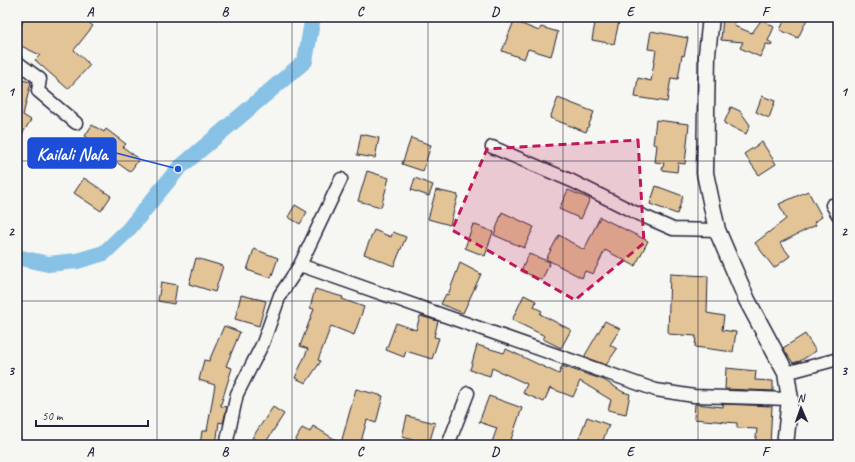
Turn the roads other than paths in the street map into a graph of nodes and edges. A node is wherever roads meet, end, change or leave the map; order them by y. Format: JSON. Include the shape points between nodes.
{"nodes":[{"id":1,"x":711,"y":17,"type":"edge"},
{"id":2,"x":17,"y":62,"type":"edge"},
{"id":3,"x":76,"y":123,"type":"dead end"},
{"id":4,"x":492,"y":147,"type":"dead end"},
{"id":5,"x":341,"y":179,"type":"dead end"},
{"id":6,"x":718,"y":230,"type":"junction"},
{"id":7,"x":300,"y":265,"type":"junction"},
{"id":8,"x":838,"y":360,"type":"edge"},
{"id":9,"x":786,"y":372,"type":"junction"},
{"id":10,"x":468,"y":393,"type":"dead end"},
{"id":11,"x":790,"y":399,"type":"junction"},
{"id":12,"x":226,"y":445,"type":"edge"},
{"id":13,"x":448,"y":445,"type":"edge"},
{"id":14,"x":786,"y":445,"type":"edge"}],
"edges":[{"from":1,"to":6,"type":"street","via":[[707,54],[704,173]]},
{"from":2,"to":3,"type":"street","via":[[40,79],[38,91]]},
{"from":4,"to":6,"type":"street","via":[[572,181],[673,229]]},
{"from":5,"to":7,"type":"street"},
{"from":6,"to":9,"type":"street","via":[[747,300]]},
{"from":7,"to":11,"type":"street","via":[[656,390],[694,396]]},
{"from":7,"to":12,"type":"street","via":[[280,295],[263,343],[237,394]]},
{"from":8,"to":9,"type":"street"},
{"from":9,"to":11,"type":"street"},
{"from":10,"to":13,"type":"street"},
{"from":11,"to":14,"type":"street"}]}
